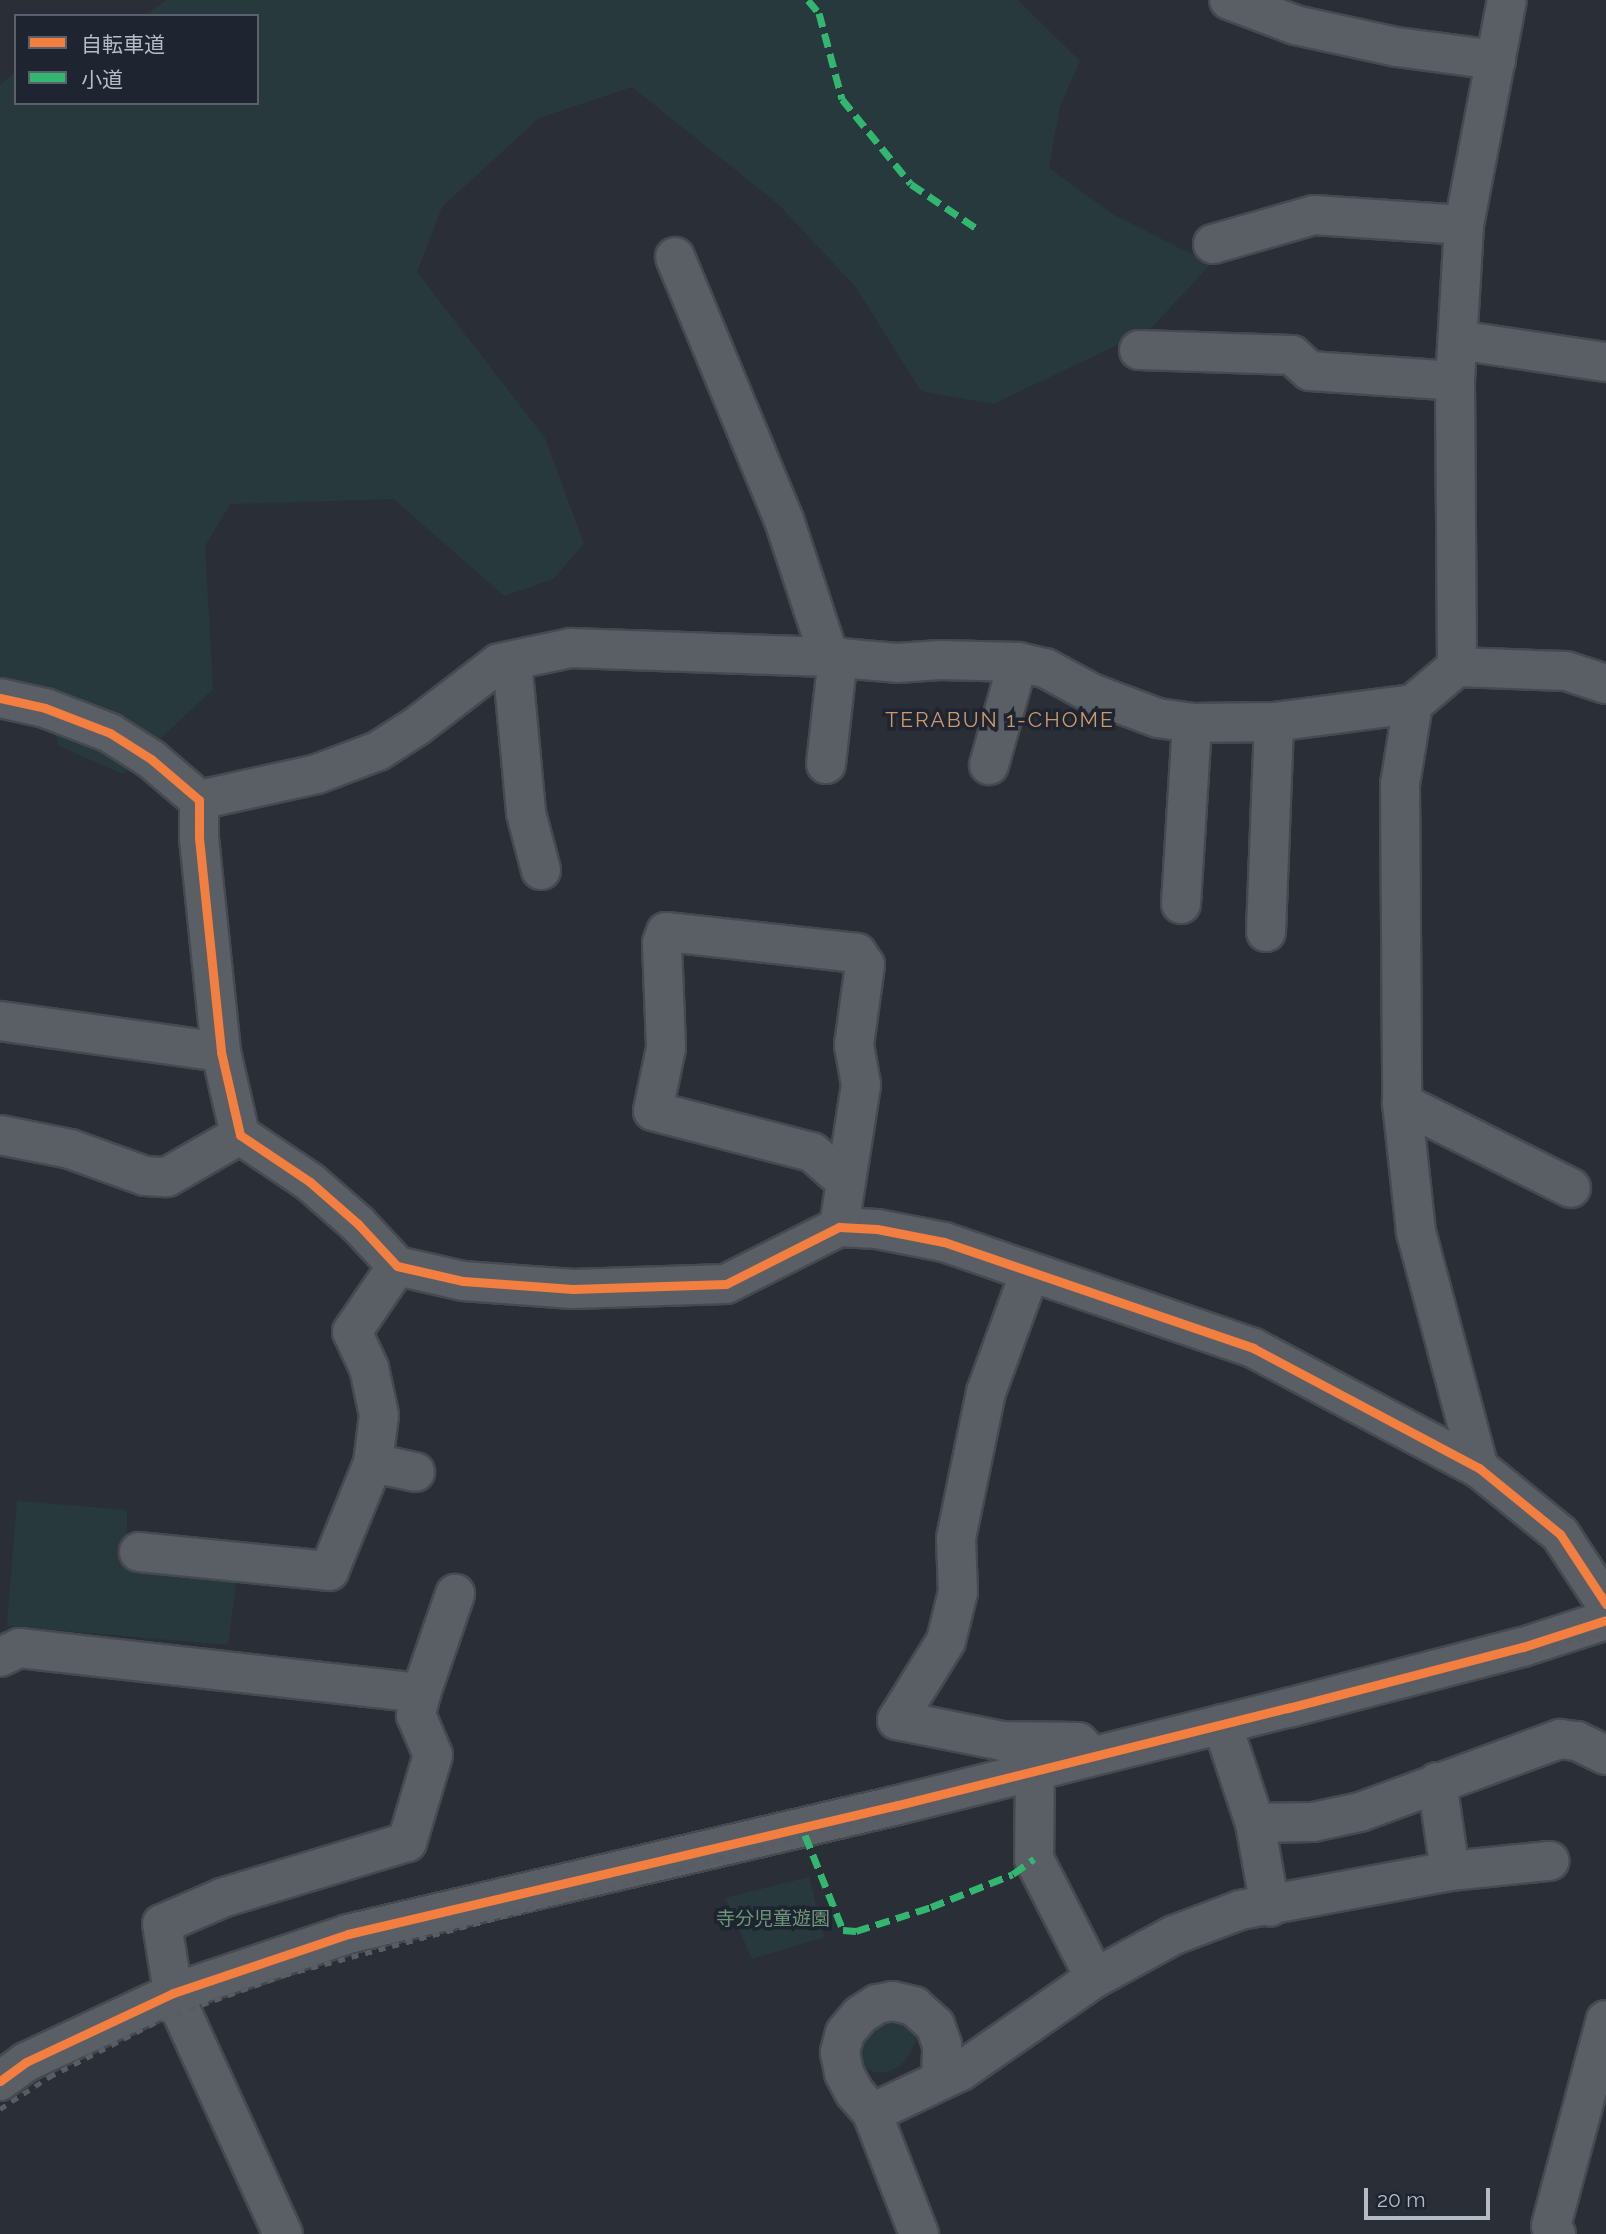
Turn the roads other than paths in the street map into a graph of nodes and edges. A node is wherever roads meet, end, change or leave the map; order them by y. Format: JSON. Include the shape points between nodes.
{"nodes":[{"id":1,"x":1229,"y":0,"type":"edge"},
{"id":2,"x":1507,"y":0,"type":"edge"},
{"id":3,"x":1299,"y":13,"type":"edge"},
{"id":4,"x":1496,"y":60,"type":"junction"},
{"id":5,"x":1464,"y":225,"type":"junction"},
{"id":6,"x":1213,"y":244,"type":"dead end"},
{"id":7,"x":675,"y":257,"type":"dead end"},
{"id":8,"x":1458,"y":341,"type":"junction"},
{"id":9,"x":1139,"y":350,"type":"dead end"},
{"id":10,"x":1606,"y":362,"type":"edge"},
{"id":11,"x":1455,"y":381,"type":"junction"},
{"id":12,"x":833,"y":657,"type":"junction"},
{"id":13,"x":512,"y":660,"type":"junction"},
{"id":14,"x":1017,"y":662,"type":"junction"},
{"id":15,"x":1457,"y":667,"type":"junction"},
{"id":16,"x":1606,"y":684,"type":"edge"},
{"id":17,"x":0,"y":698,"type":"edge"},
{"id":18,"x":1413,"y":704,"type":"junction"},
{"id":19,"x":1275,"y":722,"type":"junction"},
{"id":20,"x":1192,"y":723,"type":"junction"},
{"id":21,"x":826,"y":764,"type":"dead end"},
{"id":22,"x":989,"y":765,"type":"dead end"},
{"id":23,"x":199,"y":800,"type":"junction"},
{"id":24,"x":541,"y":870,"type":"dead end"},
{"id":25,"x":1181,"y":904,"type":"dead end"},
{"id":26,"x":1266,"y":932,"type":"dead end"},
{"id":27,"x":0,"y":1021,"type":"edge"},
{"id":28,"x":221,"y":1052,"type":"junction"},
{"id":29,"x":1402,"y":1103,"type":"junction"},
{"id":30,"x":0,"y":1135,"type":"edge"},
{"id":31,"x":240,"y":1135,"type":"junction"},
{"id":32,"x":846,"y":1182,"type":"junction"},
{"id":33,"x":1571,"y":1188,"type":"dead end"},
{"id":34,"x":839,"y":1227,"type":"junction"},
{"id":35,"x":397,"y":1266,"type":"junction"},
{"id":36,"x":1030,"y":1272,"type":"junction"},
{"id":37,"x":373,"y":1463,"type":"junction"},
{"id":38,"x":1479,"y":1468,"type":"junction"},
{"id":39,"x":415,"y":1472,"type":"dead end"},
{"id":40,"x":139,"y":1552,"type":"dead end"},
{"id":41,"x":455,"y":1594,"type":"dead end"},
{"id":42,"x":1606,"y":1604,"type":"edge"},
{"id":43,"x":1606,"y":1620,"type":"edge"},
{"id":44,"x":0,"y":1657,"type":"edge"},
{"id":45,"x":421,"y":1693,"type":"junction"},
{"id":46,"x":1222,"y":1724,"type":"junction"},
{"id":47,"x":1606,"y":1755,"type":"edge"},
{"id":48,"x":1092,"y":1756,"type":"junction"},
{"id":49,"x":1035,"y":1770,"type":"junction"},
{"id":50,"x":1437,"y":1782,"type":"junction"},
{"id":51,"x":1255,"y":1822,"type":"junction"},
{"id":52,"x":1549,"y":1861,"type":"dead end"},
{"id":53,"x":1450,"y":1871,"type":"junction"},
{"id":54,"x":1270,"y":1907,"type":"junction"},
{"id":55,"x":1096,"y":1978,"type":"junction"},
{"id":56,"x":173,"y":1993,"type":"junction"},
{"id":57,"x":1606,"y":2020,"type":"edge"},
{"id":58,"x":940,"y":2080,"type":"junction"},
{"id":59,"x":0,"y":2081,"type":"edge"},
{"id":60,"x":872,"y":2113,"type":"junction"},
{"id":61,"x":283,"y":2234,"type":"edge"},
{"id":62,"x":919,"y":2234,"type":"edge"},
{"id":63,"x":1556,"y":2234,"type":"edge"}],
"edges":[{"from":1,"to":3,"type":"street"},
{"from":2,"to":4,"type":"street"},
{"from":3,"to":4,"type":"street","via":[[1398,47]]},
{"from":4,"to":5,"type":"street"},
{"from":5,"to":6,"type":"street","via":[[1314,215]]},
{"from":5,"to":8,"type":"street"},
{"from":7,"to":12,"type":"street","via":[[784,520]]},
{"from":8,"to":10,"type":"street"},
{"from":8,"to":11,"type":"street"},
{"from":9,"to":11,"type":"street","via":[[1292,355],[1310,371]]},
{"from":11,"to":15,"type":"street"},
{"from":12,"to":13,"type":"street","via":[[571,648]]},
{"from":12,"to":14,"type":"street","via":[[897,663]]},
{"from":12,"to":21,"type":"street"},
{"from":13,"to":23,"type":"street","via":[[499,663],[378,751],[317,774]]},
{"from":13,"to":24,"type":"street","via":[[526,813]]},
{"from":14,"to":20,"type":"street","via":[[1045,668],[1090,693],[1158,718]]},
{"from":14,"to":22,"type":"street"},
{"from":15,"to":16,"type":"street","via":[[1566,671]]},
{"from":15,"to":18,"type":"street"},
{"from":17,"to":23,"type":"street","via":[[45,708],[110,733],[151,758]]},
{"from":18,"to":19,"type":"street"},
{"from":18,"to":29,"type":"street","via":[[1399,784]]},
{"from":19,"to":20,"type":"street"},
{"from":19,"to":26,"type":"street"},
{"from":20,"to":25,"type":"street"},
{"from":23,"to":28,"type":"street"},
{"from":27,"to":28,"type":"street"},
{"from":28,"to":31,"type":"street"},
{"from":29,"to":33,"type":"street"},
{"from":29,"to":38,"type":"street","via":[[1416,1232]]},
{"from":30,"to":31,"type":"street","via":[[70,1149],[145,1176],[167,1177]]},
{"from":31,"to":35,"type":"street","via":[[310,1182]]},
{"from":32,"to":32,"type":"street","via":[[861,1085],[854,1045],[865,965],[857,953],[666,932],[662,943],[666,1048],[653,1111],[812,1152]]},
{"from":32,"to":34,"type":"street"},
{"from":34,"to":35,"type":"street","via":[[726,1284],[573,1289],[463,1281]]},
{"from":34,"to":36,"type":"street","via":[[877,1228],[944,1242]]},
{"from":35,"to":37,"type":"street","via":[[352,1332],[369,1368],[379,1415]]},
{"from":36,"to":38,"type":"street","via":[[1253,1348]]},
{"from":36,"to":48,"type":"street","via":[[986,1392],[956,1538],[958,1592],[946,1641],[897,1720],[1002,1741],[1078,1742]]},
{"from":37,"to":39,"type":"street"},
{"from":37,"to":40,"type":"street","via":[[329,1571]]},
{"from":38,"to":42,"type":"street","via":[[1560,1534]]},
{"from":41,"to":45,"type":"street"},
{"from":43,"to":46,"type":"street","via":[[1510,1651]]},
{"from":44,"to":45,"type":"street","via":[[19,1648]]},
{"from":45,"to":56,"type":"street","via":[[416,1715],[433,1755],[407,1842],[222,1898],[162,1924]]},
{"from":46,"to":48,"type":"street"},
{"from":46,"to":51,"type":"street"},
{"from":47,"to":50,"type":"street","via":[[1577,1741],[1560,1739]]},
{"from":48,"to":49,"type":"street"},
{"from":49,"to":55,"type":"street","via":[[1034,1859]]},
{"from":49,"to":56,"type":"street","via":[[348,1934]]},
{"from":50,"to":51,"type":"street","via":[[1336,1817],[1313,1822]]},
{"from":50,"to":53,"type":"street"},
{"from":51,"to":54,"type":"street"},
{"from":52,"to":53,"type":"street"},
{"from":53,"to":54,"type":"street"},
{"from":54,"to":55,"type":"street","via":[[1240,1910],[1174,1935]]},
{"from":55,"to":58,"type":"street","via":[[961,2071]]},
{"from":56,"to":59,"type":"street","via":[[26,2062]]},
{"from":56,"to":61,"type":"street"},
{"from":57,"to":63,"type":"street","via":[[1552,2226]]},
{"from":58,"to":60,"type":"street"},
{"from":58,"to":60,"type":"street","via":[[942,2045],[935,2025],[914,2006],[893,2001],[877,2004],[845,2033],[840,2052],[844,2073]]},
{"from":60,"to":62,"type":"street"}]}
